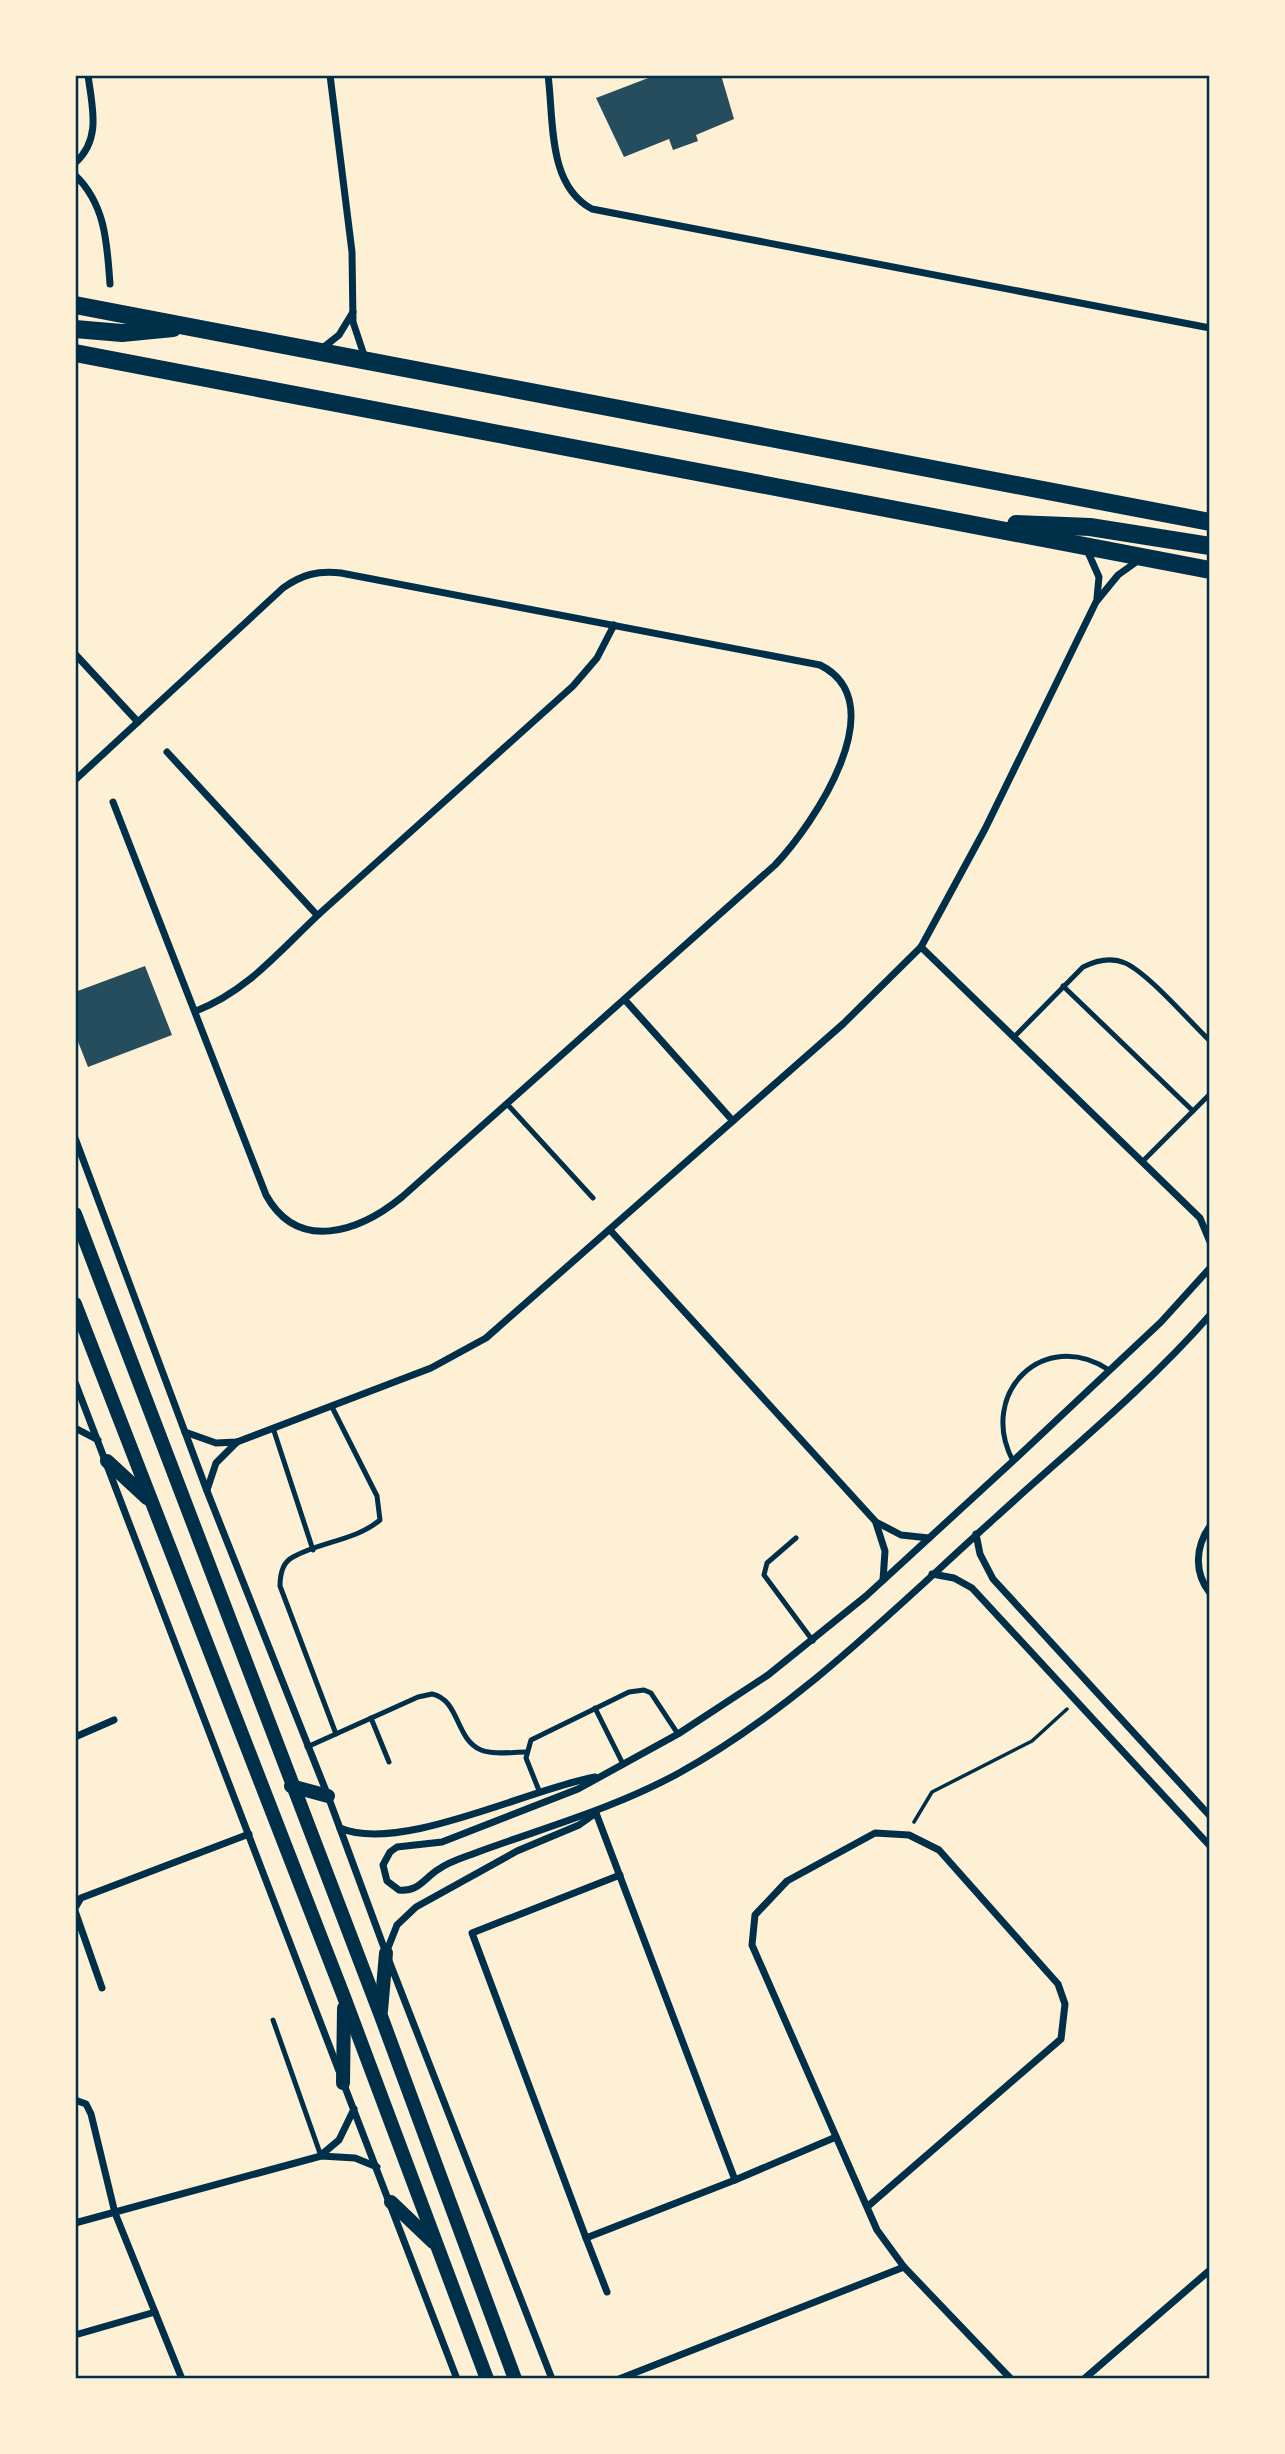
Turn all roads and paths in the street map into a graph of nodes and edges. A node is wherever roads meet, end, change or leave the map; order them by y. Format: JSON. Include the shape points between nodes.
{"nodes":[{"id":1,"x":88,"y":75,"type":"edge"},
{"id":2,"x":330,"y":75,"type":"edge"},
{"id":3,"x":548,"y":75,"type":"edge"},
{"id":4,"x":75,"y":163,"type":"edge"},
{"id":5,"x":75,"y":175,"type":"edge"},
{"id":6,"x":110,"y":284,"type":"dead end"},
{"id":7,"x":75,"y":305,"type":"edge"},
{"id":8,"x":353,"y":311,"type":"junction"},
{"id":9,"x":184,"y":326,"type":"junction"},
{"id":10,"x":1210,"y":328,"type":"edge"},
{"id":11,"x":75,"y":329,"type":"edge"},
{"id":12,"x":317,"y":352,"type":"junction"},
{"id":13,"x":75,"y":353,"type":"edge"},
{"id":14,"x":368,"y":362,"type":"junction"},
{"id":15,"x":1210,"y":522,"type":"edge"},
{"id":16,"x":981,"y":526,"type":"junction"},
{"id":17,"x":1085,"y":546,"type":"junction"},
{"id":18,"x":1210,"y":546,"type":"edge"},
{"id":19,"x":1143,"y":557,"type":"junction"},
{"id":20,"x":1210,"y":570,"type":"edge"},
{"id":21,"x":1096,"y":602,"type":"junction"},
{"id":22,"x":614,"y":625,"type":"junction"},
{"id":23,"x":75,"y":655,"type":"edge"},
{"id":24,"x":138,"y":722,"type":"junction"},
{"id":25,"x":167,"y":752,"type":"dead end"},
{"id":26,"x":75,"y":780,"type":"edge"},
{"id":27,"x":113,"y":802,"type":"dead end"},
{"id":28,"x":317,"y":915,"type":"junction"},
{"id":29,"x":921,"y":947,"type":"junction"},
{"id":30,"x":1063,"y":986,"type":"junction"},
{"id":31,"x":625,"y":1000,"type":"junction"},
{"id":32,"x":196,"y":1011,"type":"junction"},
{"id":33,"x":1014,"y":1037,"type":"junction"},
{"id":34,"x":1210,"y":1041,"type":"edge"},
{"id":35,"x":1210,"y":1094,"type":"edge"},
{"id":36,"x":508,"y":1104,"type":"junction"},
{"id":37,"x":1193,"y":1111,"type":"junction"},
{"id":38,"x":733,"y":1121,"type":"junction"},
{"id":39,"x":75,"y":1138,"type":"edge"},
{"id":40,"x":1142,"y":1161,"type":"junction"},
{"id":41,"x":593,"y":1198,"type":"dead end"},
{"id":42,"x":75,"y":1214,"type":"edge"},
{"id":43,"x":1200,"y":1218,"type":"junction"},
{"id":44,"x":1210,"y":1221,"type":"edge"},
{"id":45,"x":610,"y":1230,"type":"junction"},
{"id":46,"x":1210,"y":1242,"type":"edge"},
{"id":47,"x":1210,"y":1268,"type":"edge"},
{"id":48,"x":75,"y":1304,"type":"edge"},
{"id":49,"x":1210,"y":1315,"type":"edge"},
{"id":50,"x":1110,"y":1370,"type":"junction"},
{"id":51,"x":75,"y":1382,"type":"edge"},
{"id":52,"x":332,"y":1407,"type":"junction"},
{"id":53,"x":274,"y":1428,"type":"junction"},
{"id":54,"x":75,"y":1429,"type":"edge"},
{"id":55,"x":185,"y":1432,"type":"junction"},
{"id":56,"x":98,"y":1440,"type":"junction"},
{"id":57,"x":237,"y":1442,"type":"junction"},
{"id":58,"x":107,"y":1461,"type":"junction"},
{"id":59,"x":1013,"y":1461,"type":"junction"},
{"id":60,"x":207,"y":1491,"type":"junction"},
{"id":61,"x":151,"y":1502,"type":"junction"},
{"id":62,"x":876,"y":1522,"type":"junction"},
{"id":63,"x":1210,"y":1526,"type":"edge"},
{"id":64,"x":976,"y":1534,"type":"junction"},
{"id":65,"x":796,"y":1538,"type":"dead end"},
{"id":66,"x":929,"y":1538,"type":"junction"},
{"id":67,"x":313,"y":1550,"type":"junction"},
{"id":68,"x":932,"y":1574,"type":"junction"},
{"id":69,"x":883,"y":1580,"type":"junction"},
{"id":70,"x":1210,"y":1593,"type":"edge"},
{"id":71,"x":813,"y":1642,"type":"junction"},
{"id":72,"x":1077,"y":1700,"type":"junction"},
{"id":73,"x":595,"y":1708,"type":"junction"},
{"id":74,"x":371,"y":1718,"type":"junction"},
{"id":75,"x":114,"y":1720,"type":"dead end"},
{"id":76,"x":336,"y":1734,"type":"junction"},
{"id":77,"x":678,"y":1734,"type":"junction"},
{"id":78,"x":75,"y":1737,"type":"edge"},
{"id":79,"x":307,"y":1747,"type":"junction"},
{"id":80,"x":526,"y":1752,"type":"junction"},
{"id":81,"x":389,"y":1762,"type":"dead end"},
{"id":82,"x":623,"y":1764,"type":"junction"},
{"id":83,"x":603,"y":1775,"type":"junction"},
{"id":84,"x":291,"y":1786,"type":"junction"},
{"id":85,"x":540,"y":1793,"type":"junction"},
{"id":86,"x":328,"y":1796,"type":"junction"},
{"id":87,"x":596,"y":1813,"type":"junction"},
{"id":88,"x":1210,"y":1816,"type":"edge"},
{"id":89,"x":340,"y":1828,"type":"junction"},
{"id":90,"x":248,"y":1834,"type":"junction"},
{"id":91,"x":909,"y":1835,"type":"junction"},
{"id":92,"x":1210,"y":1846,"type":"edge"},
{"id":93,"x":620,"y":1875,"type":"junction"},
{"id":94,"x":75,"y":1909,"type":"edge"},
{"id":95,"x":386,"y":1953,"type":"junction"},
{"id":96,"x":102,"y":1988,"type":"dead end"},
{"id":97,"x":344,"y":1997,"type":"junction"},
{"id":98,"x":381,"y":2016,"type":"junction"},
{"id":99,"x":273,"y":2020,"type":"dead end"},
{"id":100,"x":343,"y":2082,"type":"junction"},
{"id":101,"x":75,"y":2100,"type":"edge"},
{"id":102,"x":354,"y":2108,"type":"junction"},
{"id":103,"x":836,"y":2137,"type":"junction"},
{"id":104,"x":321,"y":2155,"type":"junction"},
{"id":105,"x":377,"y":2167,"type":"junction"},
{"id":106,"x":734,"y":2179,"type":"junction"},
{"id":107,"x":391,"y":2202,"type":"junction"},
{"id":108,"x":867,"y":2207,"type":"junction"},
{"id":109,"x":115,"y":2213,"type":"junction"},
{"id":110,"x":75,"y":2223,"type":"edge"},
{"id":111,"x":586,"y":2238,"type":"junction"},
{"id":112,"x":436,"y":2245,"type":"junction"},
{"id":113,"x":904,"y":2267,"type":"junction"},
{"id":114,"x":1210,"y":2270,"type":"edge"},
{"id":115,"x":607,"y":2292,"type":"dead end"},
{"id":116,"x":155,"y":2312,"type":"junction"},
{"id":117,"x":75,"y":2335,"type":"edge"},
{"id":118,"x":181,"y":2379,"type":"edge"},
{"id":119,"x":457,"y":2379,"type":"edge"},
{"id":120,"x":487,"y":2379,"type":"edge"},
{"id":121,"x":515,"y":2379,"type":"edge"},
{"id":122,"x":552,"y":2379,"type":"edge"},
{"id":123,"x":619,"y":2379,"type":"edge"},
{"id":124,"x":1012,"y":2379,"type":"edge"},
{"id":125,"x":1084,"y":2379,"type":"edge"}],
"edges":[{"from":1,"to":4,"type":"street","via":[[93,133],[85,154]]},
{"from":2,"to":8,"type":"street","via":[[352,252]]},
{"from":3,"to":10,"type":"street","via":[[562,180],[574,197],[592,209]]},
{"from":5,"to":6,"type":"street","via":[[91,194],[104,225]]},
{"from":7,"to":9,"type":"main road"},
{"from":8,"to":12,"type":"street","via":[[339,335]]},
{"from":8,"to":14,"type":"street","via":[[355,332]]},
{"from":9,"to":11,"type":"main road","via":[[122,333]]},
{"from":9,"to":12,"type":"main road"},
{"from":12,"to":14,"type":"main road"},
{"from":13,"to":16,"type":"main road"},
{"from":14,"to":15,"type":"main road"},
{"from":16,"to":17,"type":"main road"},
{"from":16,"to":18,"type":"main road","via":[[1090,527]]},
{"from":17,"to":19,"type":"main road"},
{"from":17,"to":21,"type":"street","via":[[1099,577]]},
{"from":19,"to":20,"type":"main road"},
{"from":19,"to":21,"type":"street","via":[[1118,575]]},
{"from":21,"to":29,"type":"street","via":[[985,829]]},
{"from":22,"to":24,"type":"street","via":[[316,572],[283,588]]},
{"from":22,"to":28,"type":"street","via":[[597,658],[573,686]]},
{"from":22,"to":31,"type":"street","via":[[820,665],[842,680],[852,708],[841,763],[790,849]]},
{"from":23,"to":24,"type":"street"},
{"from":24,"to":26,"type":"street"},
{"from":25,"to":28,"type":"street"},
{"from":27,"to":32,"type":"street"},
{"from":28,"to":32,"type":"street","via":[[238,990]]},
{"from":29,"to":33,"type":"street"},
{"from":29,"to":38,"type":"street","via":[[843,1024]]},
{"from":30,"to":33,"type":"lane"},
{"from":30,"to":34,"type":"lane","via":[[1093,962],[1124,962]]},
{"from":30,"to":37,"type":"lane"},
{"from":31,"to":36,"type":"street"},
{"from":31,"to":38,"type":"street"},
{"from":32,"to":36,"type":"street","via":[[266,1195],[288,1224],[305,1230],[344,1228],[386,1210]]},
{"from":33,"to":40,"type":"street"},
{"from":35,"to":37,"type":"lane"},
{"from":36,"to":41,"type":"lane"},
{"from":37,"to":40,"type":"lane"},
{"from":38,"to":45,"type":"street"},
{"from":39,"to":55,"type":"street"},
{"from":40,"to":43,"type":"street"},
{"from":42,"to":84,"type":"main road"},
{"from":43,"to":44,"type":"street"},
{"from":43,"to":46,"type":"street"},
{"from":45,"to":52,"type":"street","via":[[486,1339],[431,1368]]},
{"from":45,"to":62,"type":"street"},
{"from":47,"to":50,"type":"street"},
{"from":48,"to":61,"type":"main road"},
{"from":49,"to":64,"type":"street","via":[[1165,1363]]},
{"from":50,"to":59,"type":"street"},
{"from":50,"to":59,"type":"lane","via":[[1085,1358],[1060,1356],[1037,1364],[1017,1379],[1005,1400],[1001,1424]]},
{"from":51,"to":56,"type":"street"},
{"from":52,"to":53,"type":"street"},
{"from":52,"to":67,"type":"lane","via":[[377,1496],[380,1520],[367,1531]]},
{"from":53,"to":57,"type":"street"},
{"from":53,"to":67,"type":"lane"},
{"from":54,"to":56,"type":"street"},
{"from":55,"to":57,"type":"street","via":[[216,1443]]},
{"from":55,"to":60,"type":"street"},
{"from":56,"to":58,"type":"street"},
{"from":57,"to":60,"type":"street","via":[[216,1463]]},
{"from":58,"to":61,"type":"main road"},
{"from":58,"to":90,"type":"street"},
{"from":59,"to":66,"type":"street"},
{"from":60,"to":79,"type":"street"},
{"from":61,"to":97,"type":"main road"},
{"from":62,"to":66,"type":"street","via":[[901,1535]]},
{"from":62,"to":69,"type":"street","via":[[884,1551]]},
{"from":63,"to":70,"type":"street","via":[[1200,1543],[1198,1559]]},
{"from":64,"to":68,"type":"street"},
{"from":64,"to":88,"type":"street","via":[[993,1579]]},
{"from":65,"to":71,"type":"lane","via":[[766,1563],[764,1575]]},
{"from":66,"to":69,"type":"street"},
{"from":67,"to":76,"type":"lane","via":[[286,1563],[280,1586]]},
{"from":68,"to":72,"type":"street","via":[[972,1587]]},
{"from":68,"to":87,"type":"street","via":[[761,1720],[679,1773]]},
{"from":69,"to":71,"type":"street"},
{"from":71,"to":77,"type":"street"},
{"from":72,"to":91,"type":"path","via":[[1031,1741],[932,1792]]},
{"from":72,"to":92,"type":"street"},
{"from":73,"to":77,"type":"lane","via":[[644,1690],[656,1699]]},
{"from":73,"to":80,"type":"lane","via":[[536,1736]]},
{"from":73,"to":82,"type":"lane"},
{"from":74,"to":76,"type":"lane"},
{"from":74,"to":80,"type":"lane","via":[[425,1695],[438,1696],[449,1704],[463,1733],[478,1749]]},
{"from":74,"to":81,"type":"lane"},
{"from":75,"to":78,"type":"street"},
{"from":76,"to":79,"type":"lane"},
{"from":77,"to":82,"type":"street"},
{"from":79,"to":86,"type":"street"},
{"from":80,"to":85,"type":"lane"},
{"from":82,"to":83,"type":"street"},
{"from":83,"to":85,"type":"street"},
{"from":83,"to":87,"type":"street","via":[[560,1797],[451,1839],[397,1847],[386,1858],[384,1873],[399,1890],[415,1889],[450,1863]]},
{"from":84,"to":86,"type":"main road"},
{"from":84,"to":98,"type":"main road"},
{"from":85,"to":89,"type":"street","via":[[487,1811],[380,1835]]},
{"from":86,"to":89,"type":"street"},
{"from":87,"to":93,"type":"street"},
{"from":87,"to":95,"type":"street","via":[[416,1907],[397,1926]]},
{"from":89,"to":95,"type":"street"},
{"from":90,"to":94,"type":"street","via":[[80,1898]]},
{"from":90,"to":100,"type":"street"},
{"from":91,"to":103,"type":"street","via":[[875,1833],[787,1881],[755,1915],[752,1945]]},
{"from":91,"to":108,"type":"street","via":[[939,1850],[1058,1984],[1065,2004],[1060,2039]]},
{"from":93,"to":106,"type":"street"},
{"from":93,"to":111,"type":"street","via":[[472,1933]]},
{"from":94,"to":96,"type":"street"},
{"from":95,"to":98,"type":"main road"},
{"from":95,"to":122,"type":"street"},
{"from":97,"to":100,"type":"main road"},
{"from":97,"to":112,"type":"main road"},
{"from":98,"to":121,"type":"main road"},
{"from":99,"to":104,"type":"lane"},
{"from":100,"to":102,"type":"street"},
{"from":101,"to":109,"type":"street","via":[[86,2104],[91,2114]]},
{"from":102,"to":104,"type":"street","via":[[339,2140]]},
{"from":102,"to":105,"type":"street"},
{"from":103,"to":106,"type":"street"},
{"from":103,"to":108,"type":"street"},
{"from":104,"to":105,"type":"street","via":[[355,2158]]},
{"from":104,"to":109,"type":"street"},
{"from":105,"to":107,"type":"street"},
{"from":106,"to":111,"type":"street"},
{"from":107,"to":112,"type":"main road"},
{"from":107,"to":119,"type":"street"},
{"from":108,"to":113,"type":"street","via":[[877,2230]]},
{"from":109,"to":110,"type":"street"},
{"from":109,"to":116,"type":"street"},
{"from":111,"to":115,"type":"street"},
{"from":112,"to":120,"type":"main road"},
{"from":113,"to":123,"type":"street"},
{"from":113,"to":124,"type":"street"},
{"from":114,"to":125,"type":"street"},
{"from":116,"to":117,"type":"street"},
{"from":116,"to":118,"type":"street"}]}
